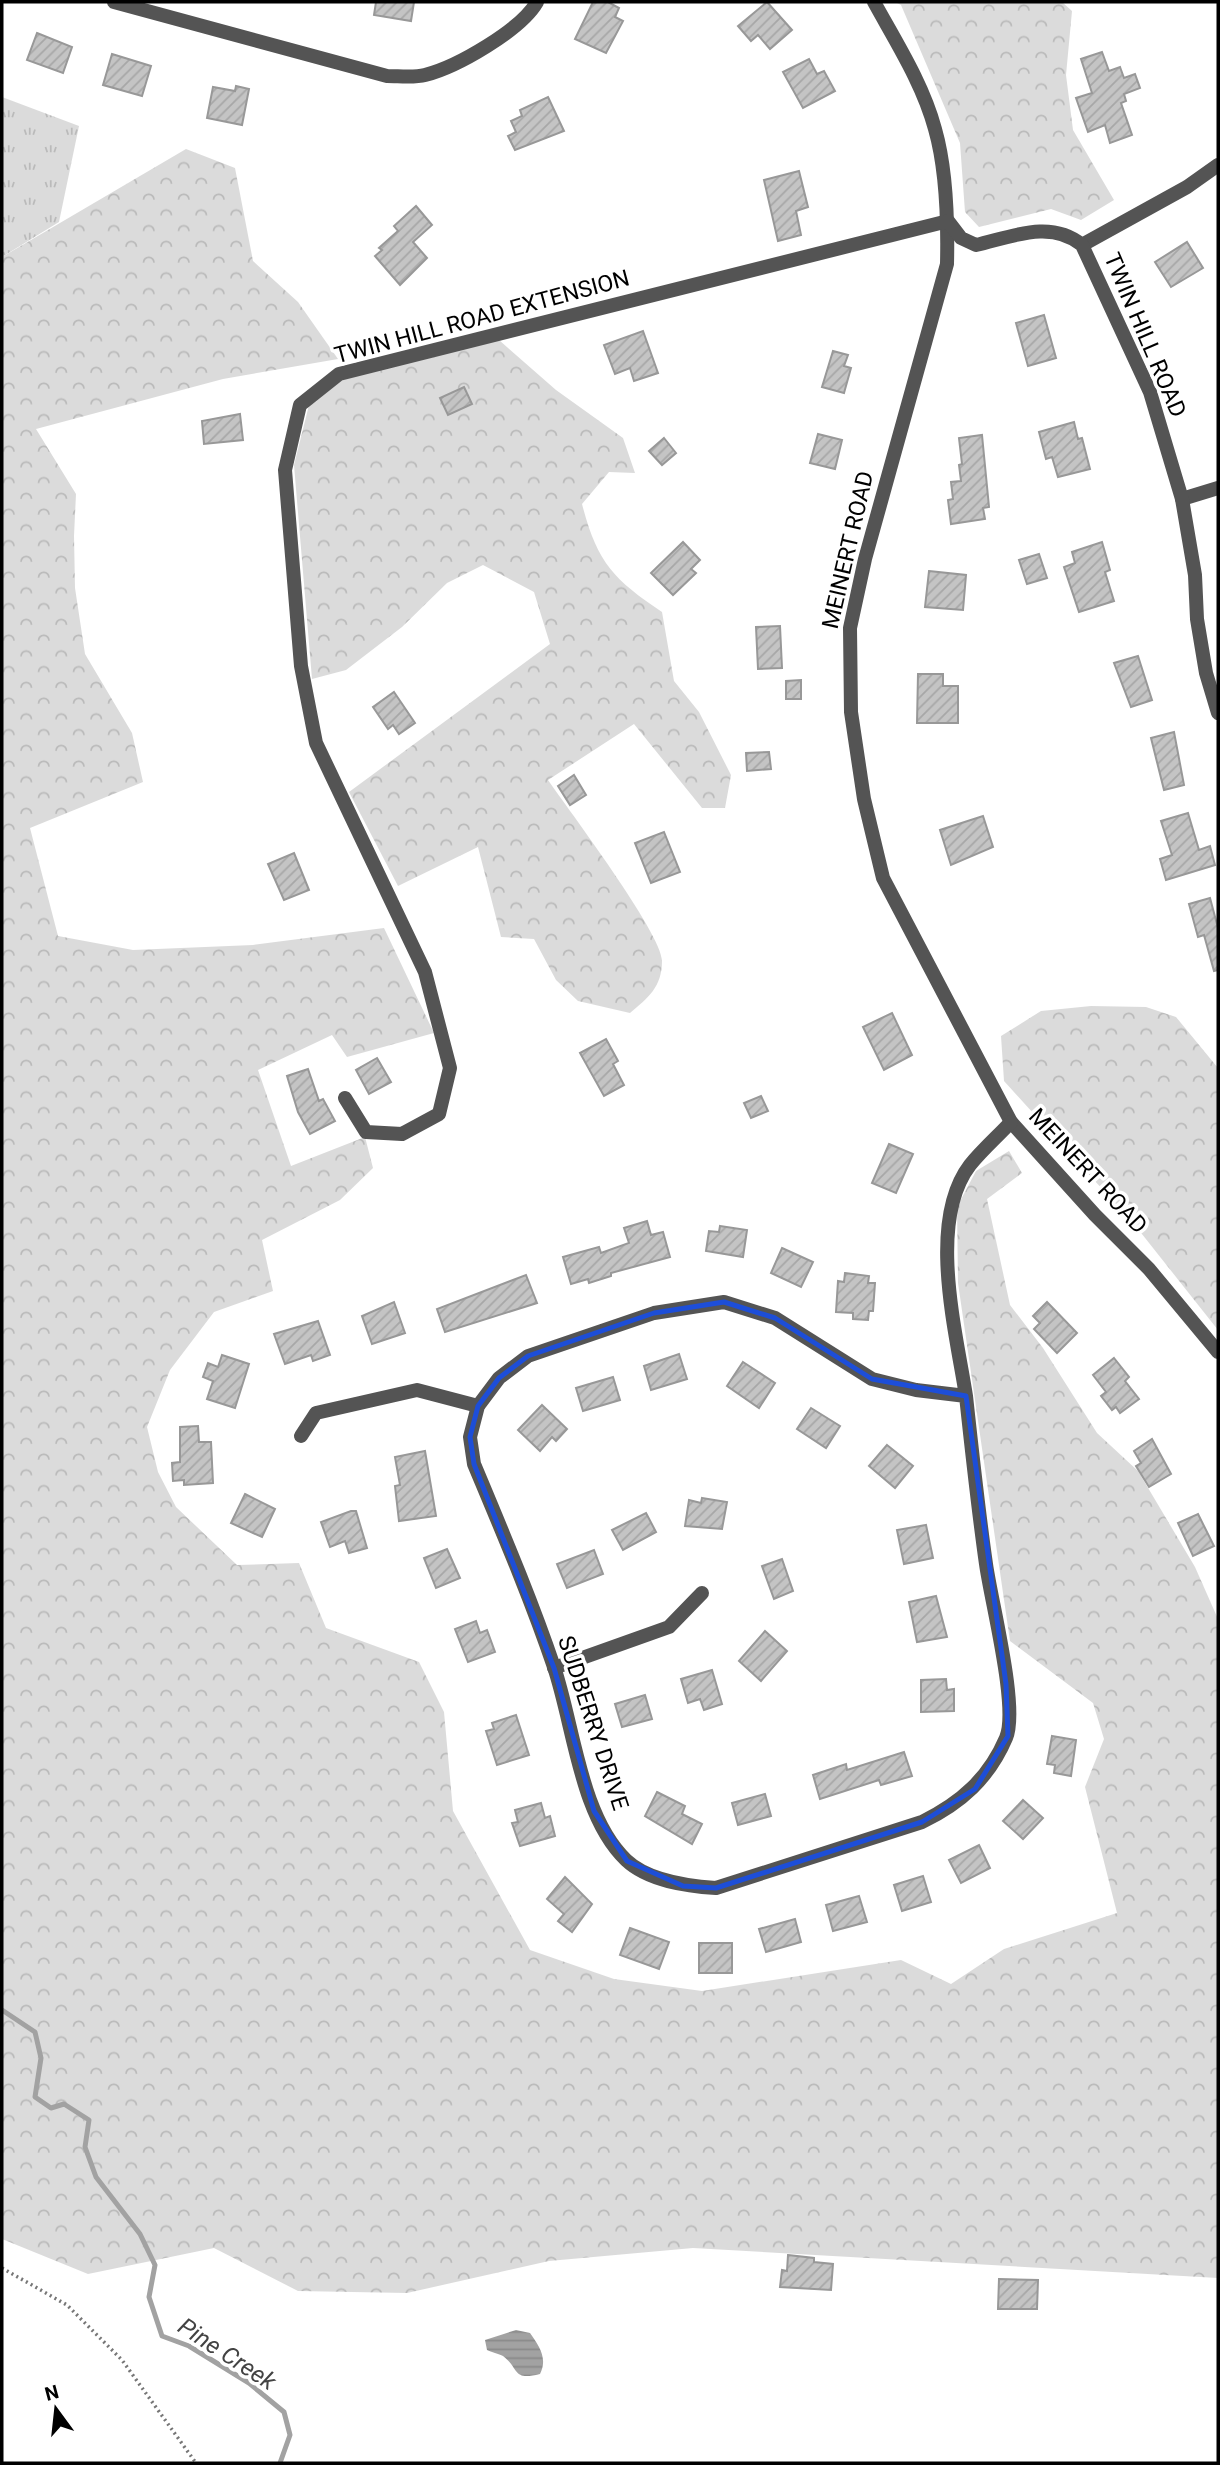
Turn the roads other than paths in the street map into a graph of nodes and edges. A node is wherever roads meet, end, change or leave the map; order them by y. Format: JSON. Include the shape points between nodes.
{"nodes":[{"id":1,"x":114,"y":2,"type":"edge"},
{"id":2,"x":537,"y":2,"type":"edge"},
{"id":3,"x":874,"y":2,"type":"edge"},
{"id":4,"x":1218,"y":164,"type":"edge"},
{"id":5,"x":948,"y":221,"type":"junction"},
{"id":6,"x":1083,"y":245,"type":"junction"},
{"id":7,"x":1218,"y":488,"type":"edge"},
{"id":8,"x":1182,"y":499,"type":"junction"},
{"id":9,"x":1218,"y":713,"type":"edge"},
{"id":10,"x":345,"y":1098,"type":"dead end"},
{"id":11,"x":1011,"y":1122,"type":"junction"},
{"id":12,"x":1218,"y":1352,"type":"edge"},
{"id":13,"x":965,"y":1395,"type":"junction"},
{"id":14,"x":478,"y":1406,"type":"junction"},
{"id":15,"x":301,"y":1436,"type":"dead end"},
{"id":16,"x":702,"y":1593,"type":"dead end"},
{"id":17,"x":554,"y":1668,"type":"junction"}],
"edges":[{"from":1,"to":2,"type":"street","via":[[399,76],[423,75],[458,63],[530,15]]},
{"from":3,"to":5,"type":"street","name":"MEINERT ROAD","via":[[907,62],[935,129]]},
{"from":4,"to":6,"type":"street","via":[[1187,187]]},
{"from":5,"to":6,"type":"street","name":"TWIN HILL ROAD","via":[[961,238],[976,246],[1045,230],[1071,236]]},
{"from":5,"to":10,"type":"street","name":"TWIN HILL ROAD EXTENSION","via":[[339,374],[300,405],[285,470],[301,666],[316,743],[425,972],[450,1068],[439,1114],[402,1134],[366,1132]]},
{"from":5,"to":11,"type":"street","name":"MEINERT ROAD","via":[[947,264],[864,559],[850,628],[851,712],[864,799],[883,878]]},
{"from":6,"to":8,"type":"street","name":"TWIN HILL ROAD","via":[[1150,392]]},
{"from":7,"to":8,"type":"street"},
{"from":8,"to":9,"type":"street","name":"TWIN HILL ROAD","via":[[1197,619]]},
{"from":11,"to":12,"type":"street","name":"MEINERT ROAD","via":[[1149,1269]]},
{"from":11,"to":13,"type":"street","name":"SUDBERRY DRIVE","via":[[969,1167],[949,1211],[950,1289]]},
{"from":13,"to":14,"type":"street","name":"SUDBERRY DRIVE","via":[[872,1379],[775,1318],[724,1301],[654,1313],[528,1356],[499,1378]]},
{"from":13,"to":17,"type":"street","name":"SUDBERRY DRIVE","via":[[1009,1710],[1008,1736],[975,1788],[950,1808],[922,1822],[716,1888],[683,1886],[627,1861],[608,1837],[594,1811]]},
{"from":14,"to":15,"type":"street","via":[[417,1390],[316,1413]]},
{"from":14,"to":17,"type":"street","name":"SUDBERRY DRIVE","via":[[470,1437],[474,1464]]},
{"from":16,"to":17,"type":"street","via":[[669,1627]]}]}
